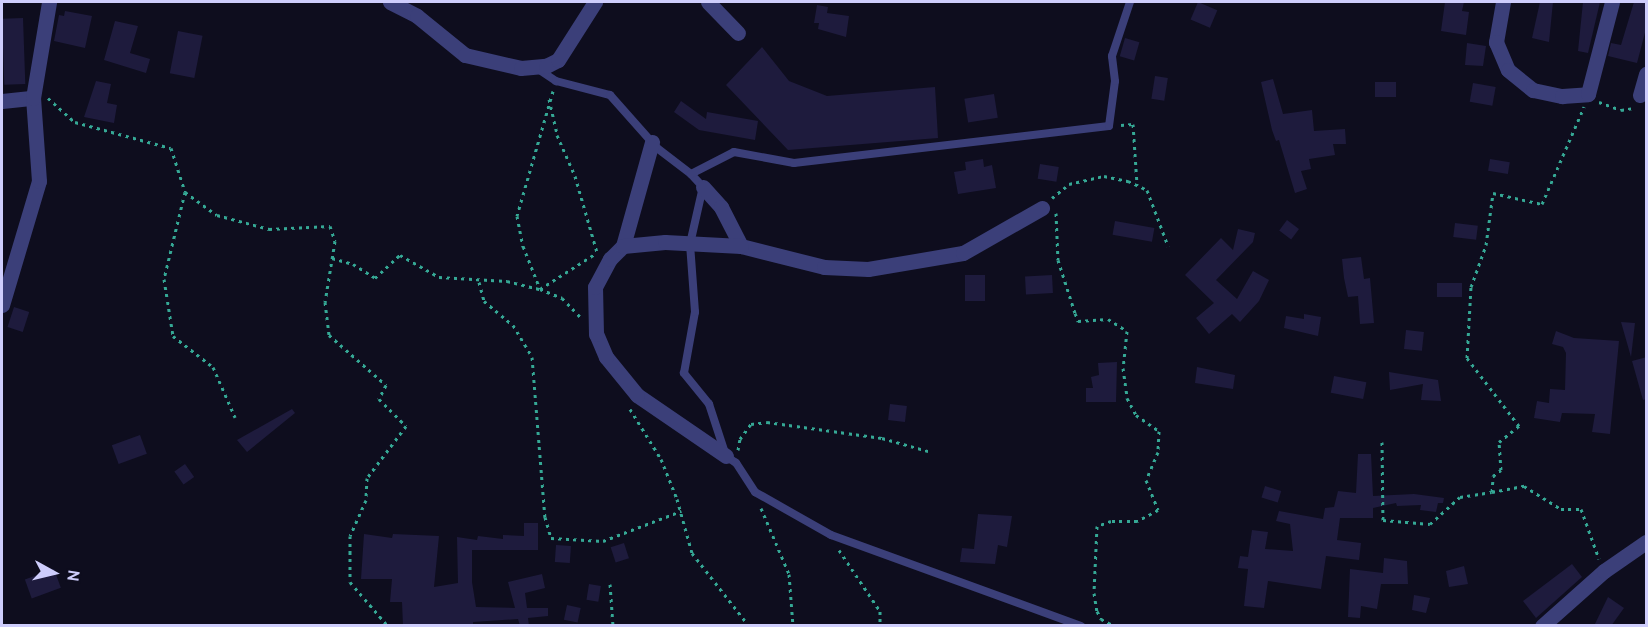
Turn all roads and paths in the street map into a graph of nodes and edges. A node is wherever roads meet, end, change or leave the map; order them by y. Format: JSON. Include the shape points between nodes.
{"nodes":[{"id":1,"x":49,"y":2,"type":"edge"},
{"id":2,"x":390,"y":2,"type":"edge"},
{"id":3,"x":595,"y":2,"type":"edge"},
{"id":4,"x":708,"y":2,"type":"edge"},
{"id":5,"x":1130,"y":2,"type":"edge"},
{"id":6,"x":1503,"y":2,"type":"edge"},
{"id":7,"x":1612,"y":2,"type":"edge"},
{"id":8,"x":738,"y":33,"type":"dead end"},
{"id":9,"x":535,"y":67,"type":"junction"},
{"id":10,"x":1647,"y":74,"type":"edge"},
{"id":11,"x":556,"y":81,"type":"junction"},
{"id":12,"x":34,"y":92,"type":"junction"},
{"id":13,"x":1583,"y":95,"type":"junction"},
{"id":14,"x":1640,"y":95,"type":"joint"},
{"id":15,"x":549,"y":99,"type":"junction"},
{"id":16,"x":2,"y":101,"type":"edge"},
{"id":17,"x":1109,"y":126,"type":"junction"},
{"id":18,"x":652,"y":142,"type":"junction"},
{"id":19,"x":691,"y":174,"type":"junction"},
{"id":20,"x":1137,"y":185,"type":"junction"},
{"id":21,"x":703,"y":187,"type":"junction"},
{"id":22,"x":185,"y":192,"type":"junction"},
{"id":23,"x":1054,"y":196,"type":"junction"},
{"id":24,"x":1042,"y":208,"type":"joint"},
{"id":25,"x":690,"y":244,"type":"junction"},
{"id":26,"x":623,"y":246,"type":"junction"},
{"id":27,"x":741,"y":246,"type":"junction"},
{"id":28,"x":1168,"y":246,"type":"dead end"},
{"id":29,"x":597,"y":253,"type":"junction"},
{"id":30,"x":332,"y":258,"type":"junction"},
{"id":31,"x":603,"y":271,"type":"junction"},
{"id":32,"x":479,"y":282,"type":"junction"},
{"id":33,"x":540,"y":289,"type":"junction"},
{"id":34,"x":2,"y":305,"type":"edge"},
{"id":35,"x":596,"y":334,"type":"junction"},
{"id":36,"x":628,"y":402,"type":"dead end"},
{"id":37,"x":235,"y":417,"type":"dead end"},
{"id":38,"x":1382,"y":442,"type":"dead end"},
{"id":39,"x":928,"y":450,"type":"dead end"},
{"id":40,"x":731,"y":460,"type":"junction"},
{"id":41,"x":755,"y":492,"type":"junction"},
{"id":42,"x":1492,"y":492,"type":"junction"},
{"id":43,"x":681,"y":511,"type":"junction"},
{"id":44,"x":831,"y":535,"type":"junction"},
{"id":45,"x":1647,"y":542,"type":"edge"},
{"id":46,"x":1604,"y":571,"type":"junction"},
{"id":47,"x":610,"y":584,"type":"dead end"},
{"id":48,"x":388,"y":626,"type":"edge"},
{"id":49,"x":613,"y":626,"type":"edge"},
{"id":50,"x":749,"y":626,"type":"edge"},
{"id":51,"x":793,"y":626,"type":"edge"},
{"id":52,"x":880,"y":626,"type":"edge"},
{"id":53,"x":1081,"y":626,"type":"edge"},
{"id":54,"x":1115,"y":626,"type":"edge"},
{"id":55,"x":1542,"y":626,"type":"edge"}],
"edges":[{"from":1,"to":12,"type":"street"},
{"from":2,"to":9,"type":"street","via":[[417,16],[465,55]]},
{"from":3,"to":9,"type":"street","via":[[558,60]]},
{"from":4,"to":8,"type":"street"},
{"from":5,"to":17,"type":"lane","via":[[1112,56],[1115,81]]},
{"from":6,"to":13,"type":"street","via":[[1496,42],[1508,70],[1533,90],[1562,96]]},
{"from":7,"to":13,"type":"street"},
{"from":9,"to":11,"type":"lane"},
{"from":10,"to":14,"type":"street"},
{"from":11,"to":15,"type":"path"},
{"from":11,"to":18,"type":"lane","via":[[610,95]]},
{"from":12,"to":16,"type":"street"},
{"from":12,"to":22,"type":"path","via":[[75,122],[171,148]]},
{"from":12,"to":34,"type":"street","via":[[39,181]]},
{"from":13,"to":14,"type":"path","via":[[1621,110],[1633,108]]},
{"from":13,"to":42,"type":"path","via":[[1585,109],[1542,204],[1493,193],[1486,245],[1471,287],[1467,358],[1519,426],[1499,441],[1501,470],[1493,476]]},
{"from":15,"to":29,"type":"path"},
{"from":15,"to":33,"type":"path","via":[[517,216],[523,246]]},
{"from":17,"to":19,"type":"lane","via":[[921,145],[794,163],[734,152]]},
{"from":17,"to":20,"type":"path","via":[[1133,124]]},
{"from":18,"to":19,"type":"lane"},
{"from":18,"to":26,"type":"street"},
{"from":19,"to":21,"type":"lane"},
{"from":20,"to":23,"type":"path","via":[[1104,176],[1069,184]]},
{"from":20,"to":28,"type":"path","via":[[1147,190]]},
{"from":21,"to":25,"type":"lane"},
{"from":21,"to":27,"type":"street","via":[[721,207]]},
{"from":22,"to":30,"type":"path","via":[[217,215],[269,229],[330,226],[335,241]]},
{"from":22,"to":37,"type":"path","via":[[164,279],[173,336],[213,367]]},
{"from":23,"to":24,"type":"path"},
{"from":23,"to":54,"type":"path","via":[[1058,260],[1074,313],[1078,321],[1108,319],[1127,331],[1123,368],[1127,398],[1136,414],[1159,430],[1158,452],[1146,480],[1158,510],[1137,521],[1111,521],[1097,526],[1095,602],[1101,619]]},
{"from":24,"to":27,"type":"street","via":[[963,253],[868,270],[824,267]]},
{"from":25,"to":26,"type":"street","via":[[643,242]]},
{"from":25,"to":27,"type":"street"},
{"from":25,"to":40,"type":"lane","via":[[695,312],[684,373],[710,404]]},
{"from":26,"to":29,"type":"path"},
{"from":26,"to":31,"type":"street"},
{"from":29,"to":31,"type":"path"},
{"from":29,"to":33,"type":"path"},
{"from":30,"to":32,"type":"path","via":[[353,264],[375,278],[400,255],[439,277]]},
{"from":30,"to":48,"type":"path","via":[[325,302],[329,335],[386,385],[379,399],[406,426],[368,478],[366,500],[350,536],[350,582]]},
{"from":31,"to":35,"type":"street","via":[[595,287]]},
{"from":32,"to":33,"type":"path","via":[[507,280]]},
{"from":32,"to":43,"type":"path","via":[[484,301],[513,325],[532,357],[545,517],[551,538],[603,542]]},
{"from":33,"to":35,"type":"path","via":[[562,298]]},
{"from":35,"to":40,"type":"street","via":[[606,357],[637,395]]},
{"from":36,"to":43,"type":"path","via":[[661,459]]},
{"from":38,"to":42,"type":"path","via":[[1383,520],[1430,524],[1460,497]]},
{"from":39,"to":40,"type":"path","via":[[882,438],[767,422],[751,424]]},
{"from":40,"to":41,"type":"lane"},
{"from":41,"to":44,"type":"lane"},
{"from":41,"to":51,"type":"path","via":[[789,574]]},
{"from":42,"to":46,"type":"path","via":[[1524,486],[1561,509],[1581,509]]},
{"from":43,"to":50,"type":"path","via":[[692,552]]},
{"from":44,"to":52,"type":"path","via":[[880,611]]},
{"from":44,"to":53,"type":"lane"},
{"from":45,"to":46,"type":"street"},
{"from":46,"to":55,"type":"street"},
{"from":47,"to":49,"type":"path"}]}
